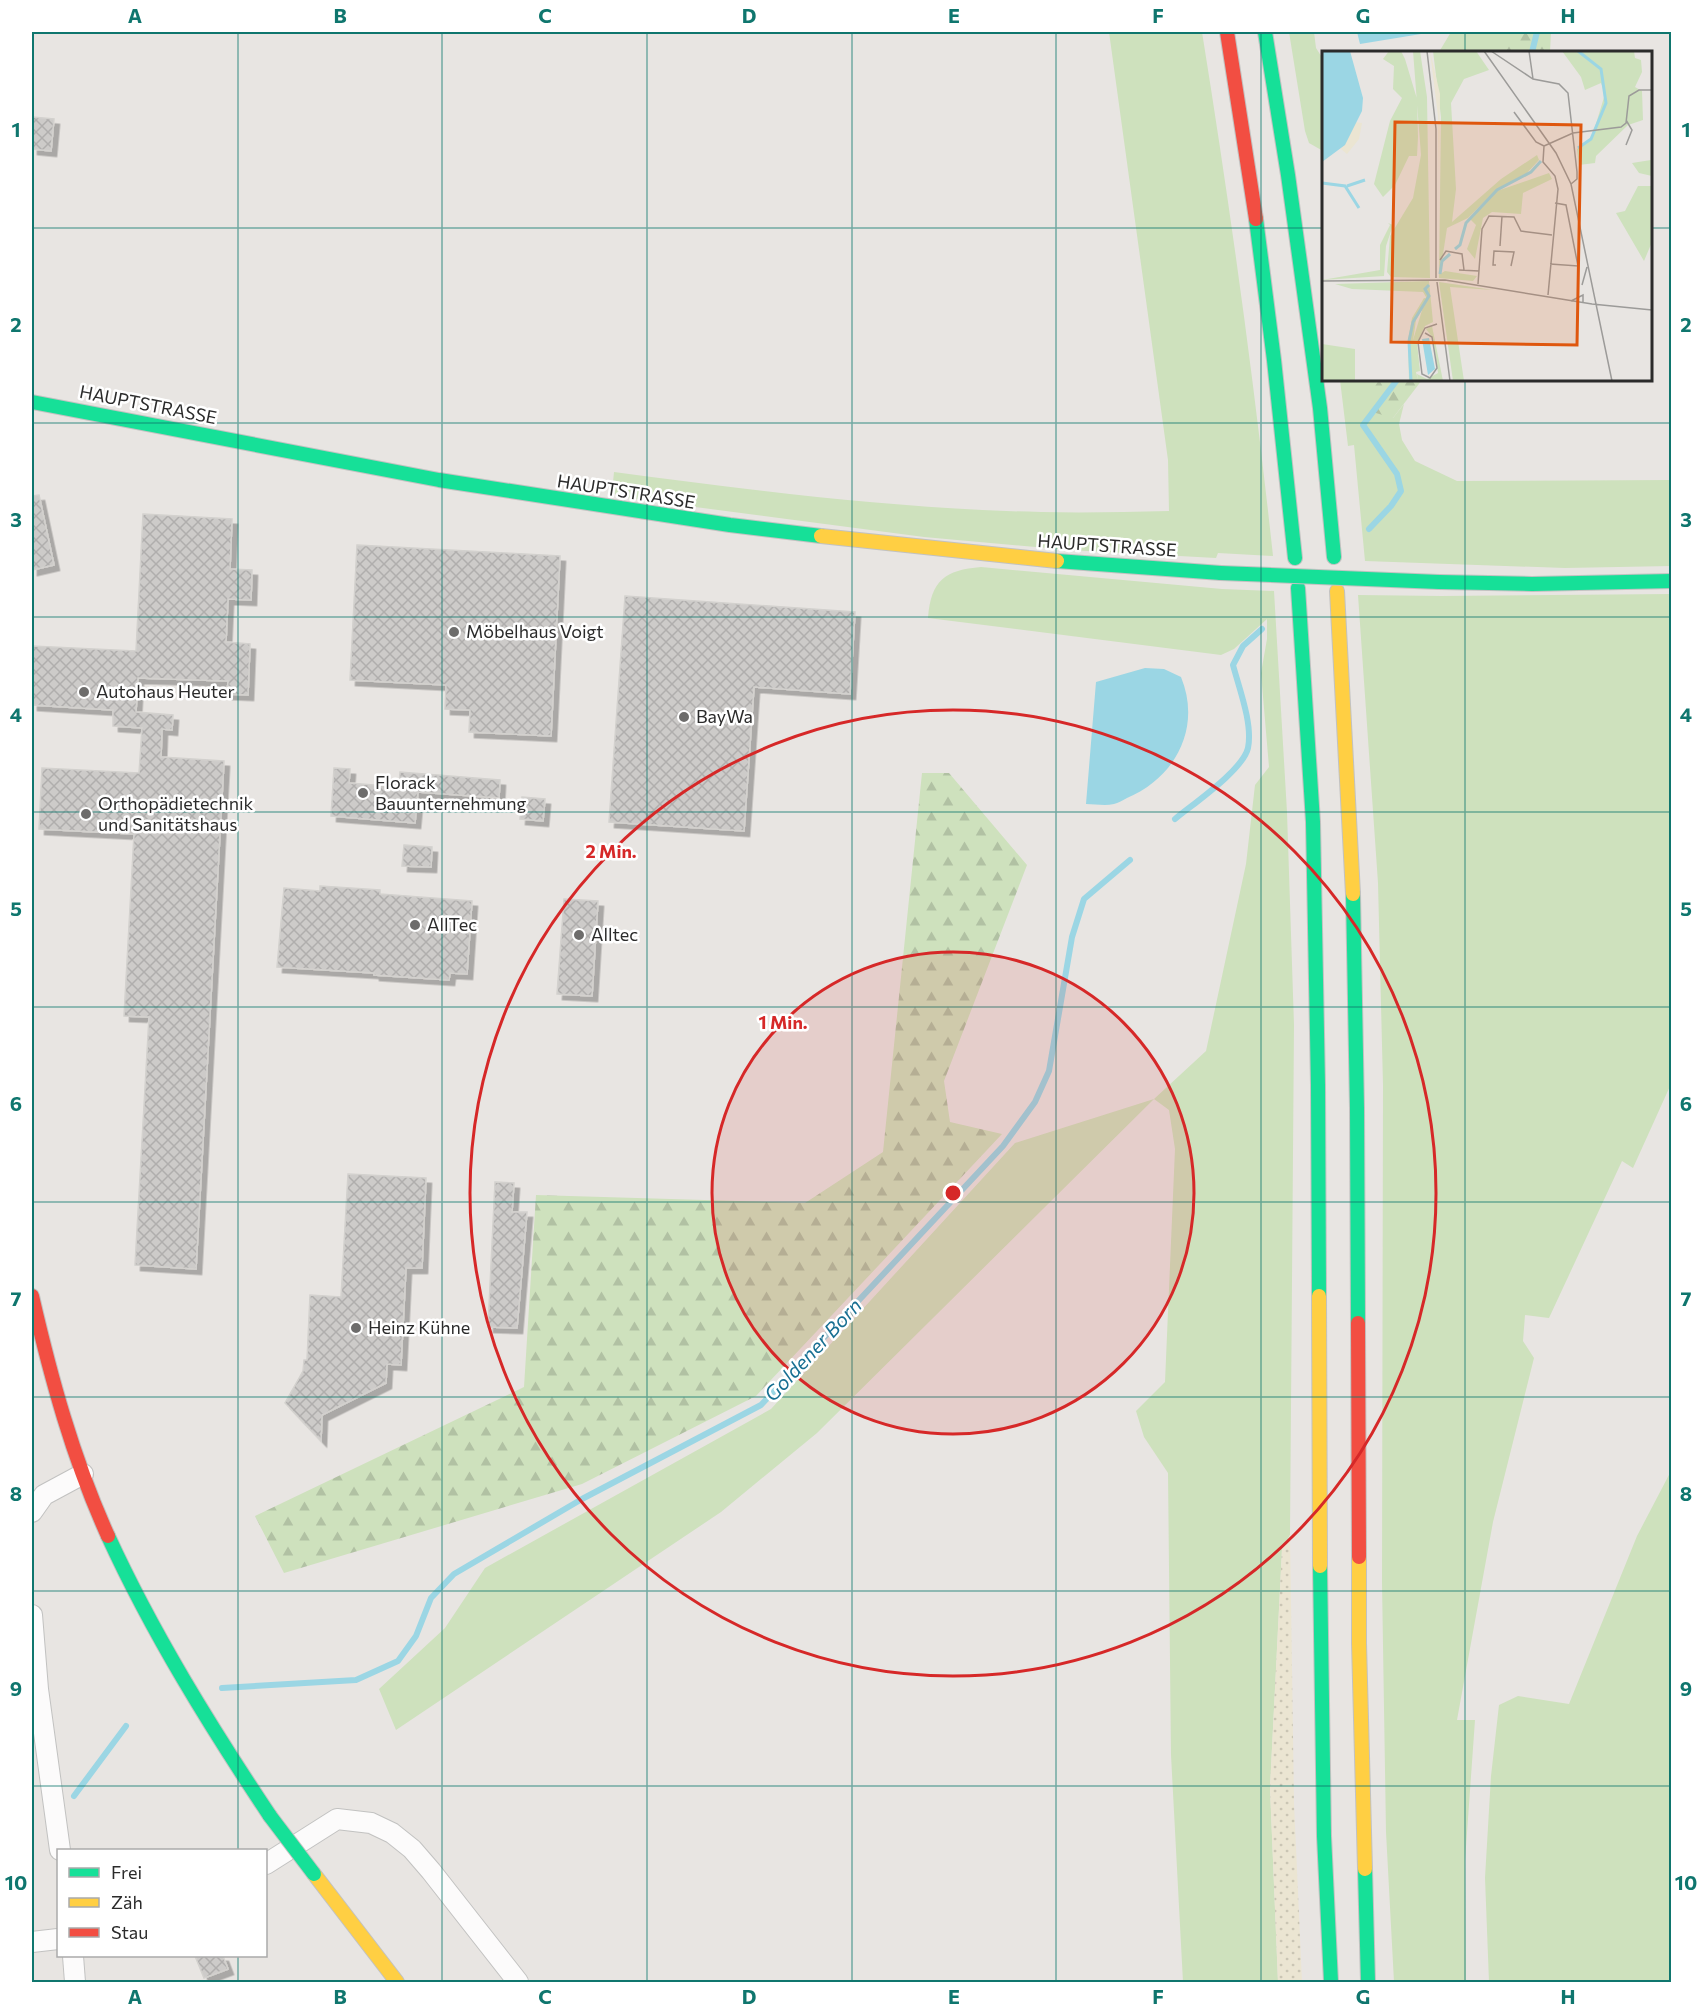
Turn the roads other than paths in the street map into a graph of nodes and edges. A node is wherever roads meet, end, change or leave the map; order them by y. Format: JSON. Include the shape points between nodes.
{"nodes":[{"id":1,"x":1227,"y":32,"type":"edge"},
{"id":2,"x":1265,"y":32,"type":"edge"},
{"id":3,"x":32,"y":402,"type":"edge"},
{"id":4,"x":1334,"y":557,"type":"dead end"},
{"id":5,"x":1295,"y":558,"type":"dead end"},
{"id":6,"x":1671,"y":581,"type":"edge"},
{"id":7,"x":1298,"y":588,"type":"dead end"},
{"id":8,"x":1336,"y":591,"type":"dead end"},
{"id":9,"x":32,"y":1296,"type":"edge"},
{"id":10,"x":83,"y":1474,"type":"junction"},
{"id":11,"x":32,"y":1512,"type":"edge"},
{"id":12,"x":32,"y":1615,"type":"edge"},
{"id":13,"x":60,"y":1849,"type":"edge"},
{"id":14,"x":267,"y":1863,"type":"edge"},
{"id":15,"x":57,"y":1939,"type":"edge"},
{"id":16,"x":32,"y":1942,"type":"edge"},
{"id":17,"x":73,"y":1957,"type":"edge"},
{"id":18,"x":75,"y":1983,"type":"edge"},
{"id":19,"x":397,"y":1983,"type":"edge"},
{"id":20,"x":518,"y":1983,"type":"edge"},
{"id":21,"x":1330,"y":1983,"type":"edge"},
{"id":22,"x":1368,"y":1983,"type":"edge"}],
"edges":[{"from":1,"to":5,"type":"main road","via":[[1262,259]]},
{"from":2,"to":4,"type":"main road","via":[[1320,408]]},
{"from":3,"to":6,"type":"main road","name":"HAUPTSTRASSE","bridge":true,"via":[[439,480],[719,524],[921,548],[1221,573],[1532,584]]},
{"from":7,"to":21,"type":"main road","via":[[1313,822],[1320,1630]]},
{"from":8,"to":22,"type":"main road","via":[[1352,859],[1359,1643]]},
{"from":9,"to":10,"type":"main road","via":[[49,1367]]},
{"from":10,"to":11,"type":"street","via":[[44,1495]]},
{"from":10,"to":19,"type":"main road","bridge":true,"via":[[118,1557],[186,1688],[270,1816]]},
{"from":12,"to":13,"type":"street"},
{"from":14,"to":20,"type":"street","via":[[337,1819],[371,1823],[393,1833],[412,1849]]},
{"from":15,"to":16,"type":"street"},
{"from":17,"to":18,"type":"street"}]}
